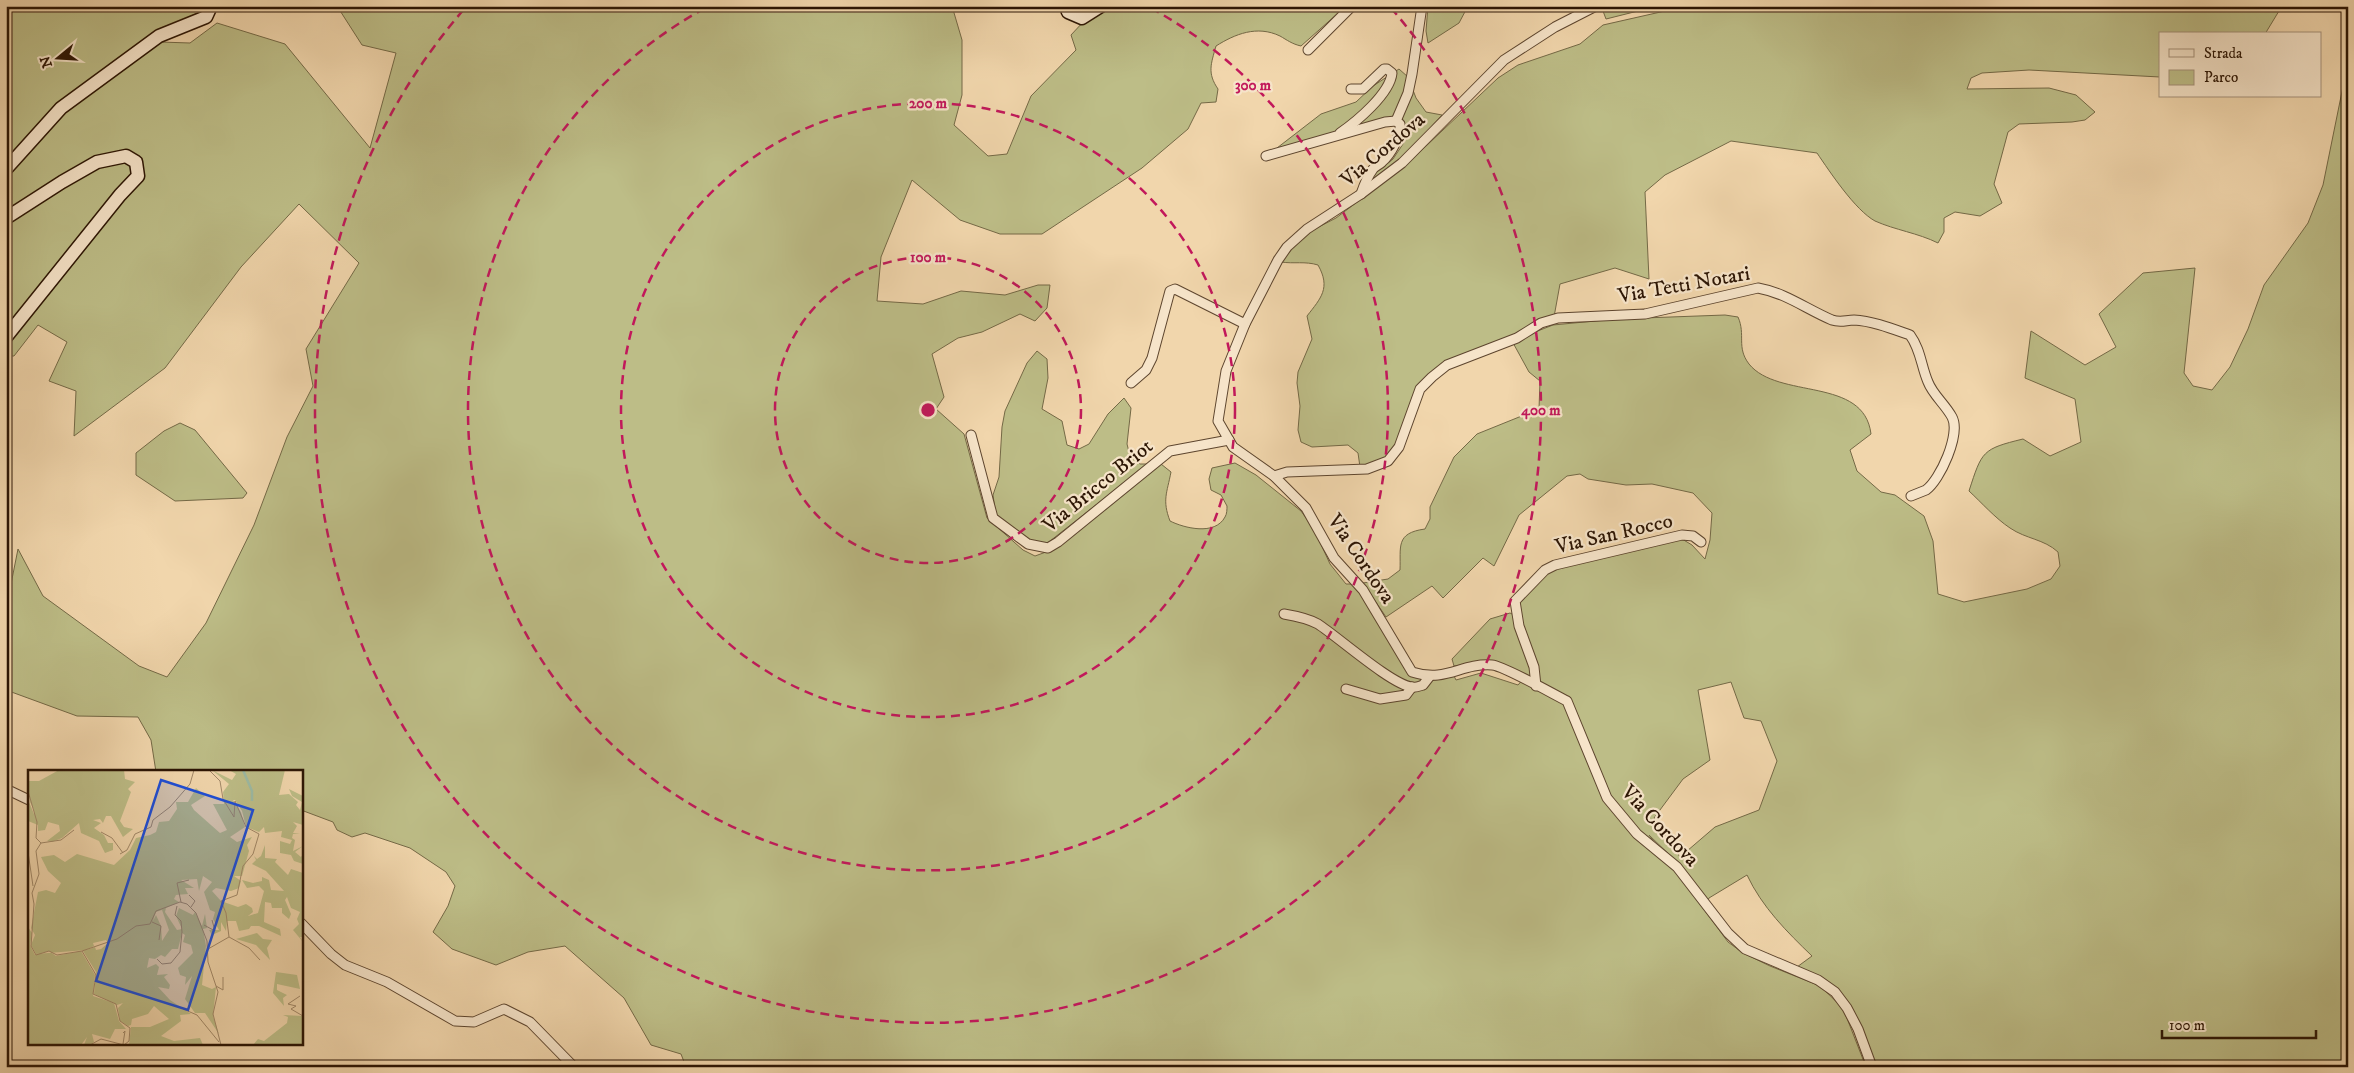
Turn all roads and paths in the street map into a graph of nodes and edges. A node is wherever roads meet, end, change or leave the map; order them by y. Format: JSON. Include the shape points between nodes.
{"nodes":[{"id":1,"x":211,"y":6,"type":"edge"},
{"id":2,"x":1066,"y":6,"type":"edge"},
{"id":3,"x":1101,"y":6,"type":"edge"},
{"id":4,"x":1352,"y":6,"type":"edge"},
{"id":5,"x":1422,"y":6,"type":"edge"},
{"id":6,"x":1596,"y":6,"type":"edge"},
{"id":7,"x":2347,"y":6,"type":"edge"},
{"id":8,"x":2348,"y":17,"type":"edge"},
{"id":9,"x":1308,"y":50,"type":"dead end"},
{"id":10,"x":1351,"y":89,"type":"dead end"},
{"id":11,"x":1396,"y":121,"type":"junction"},
{"id":12,"x":1335,"y":136,"type":"junction"},
{"id":13,"x":1266,"y":156,"type":"dead end"},
{"id":14,"x":6,"y":169,"type":"edge"},
{"id":15,"x":1361,"y":194,"type":"junction"},
{"id":16,"x":6,"y":218,"type":"edge"},
{"id":17,"x":1245,"y":324,"type":"junction"},
{"id":18,"x":6,"y":337,"type":"edge"},
{"id":19,"x":1131,"y":383,"type":"dead end"},
{"id":20,"x":971,"y":435,"type":"dead end"},
{"id":21,"x":1229,"y":440,"type":"junction"},
{"id":22,"x":1274,"y":476,"type":"junction"},
{"id":23,"x":1911,"y":496,"type":"dead end"},
{"id":24,"x":1701,"y":542,"type":"dead end"},
{"id":25,"x":1284,"y":614,"type":"dead end"},
{"id":26,"x":1430,"y":676,"type":"junction"},
{"id":27,"x":1536,"y":686,"type":"junction"},
{"id":28,"x":1412,"y":687,"type":"junction"},
{"id":29,"x":1346,"y":689,"type":"dead end"},
{"id":30,"x":6,"y":789,"type":"edge"},
{"id":31,"x":28,"y":800,"type":"edge"},
{"id":32,"x":302,"y":924,"type":"edge"},
{"id":33,"x":574,"y":1067,"type":"edge"},
{"id":34,"x":1872,"y":1067,"type":"edge"}],
"edges":[{"from":1,"to":14,"type":"street","via":[[206,17],[159,36],[60,108]]},
{"from":2,"to":3,"type":"street","via":[[1068,12],[1082,18]]},
{"from":4,"to":9,"type":"street"},
{"from":5,"to":11,"type":"street","via":[[1408,93]]},
{"from":6,"to":15,"type":"street","name":"Via Cordova","via":[[1555,27],[1504,60],[1402,163]]},
{"from":7,"to":8,"type":"street"},
{"from":10,"to":12,"type":"street","via":[[1363,89],[1384,69],[1392,73],[1389,84],[1373,104]]},
{"from":11,"to":12,"type":"street"},
{"from":11,"to":15,"type":"street","via":[[1400,124],[1398,136],[1383,161],[1373,168]]},
{"from":12,"to":13,"type":"street"},
{"from":15,"to":17,"type":"street","name":"Via Cordova","via":[[1307,229],[1287,247]]},
{"from":16,"to":18,"type":"street","via":[[97,162],[126,156],[136,162],[138,176]]},
{"from":17,"to":19,"type":"street","via":[[1175,290],[1170,292],[1152,358],[1146,370]]},
{"from":17,"to":21,"type":"street","name":"Via Cordova","via":[[1226,371],[1219,412],[1218,421]]},
{"from":20,"to":21,"type":"street","name":"Via Bricco Briot","via":[[993,518],[1028,544],[1039,548],[1048,548],[1058,542],[1170,451]]},
{"from":21,"to":22,"type":"street","name":"Via Cordova","via":[[1233,447]]},
{"from":22,"to":23,"type":"street","name":"Via Tetti Notari","via":[[1287,472],[1367,469],[1388,461],[1399,447],[1420,389],[1432,376],[1448,365],[1516,338],[1541,323],[1558,318],[1645,314],[1758,288],[1793,298],[1832,320],[1866,322],[1910,335],[1914,340],[1928,382],[1953,418],[1954,428],[1939,475],[1927,489]]},
{"from":22,"to":26,"type":"street","name":"Via Cordova","via":[[1306,508],[1334,558],[1364,590],[1412,672]]},
{"from":24,"to":27,"type":"street","name":"Via San Rocco","via":[[1693,536],[1682,535],[1567,561],[1546,570],[1515,601],[1519,626],[1534,667]]},
{"from":25,"to":28,"type":"street","via":[[1316,623],[1371,664]]},
{"from":26,"to":27,"type":"street","name":"Via Cordova","via":[[1438,677],[1467,667],[1494,665]]},
{"from":26,"to":28,"type":"street","via":[[1423,686]]},
{"from":27,"to":34,"type":"street","name":"Via Cordova","via":[[1567,700],[1607,798],[1637,834],[1677,867],[1728,933],[1745,949],[1818,980],[1835,992],[1858,1030]]},
{"from":28,"to":29,"type":"street","via":[[1406,696],[1380,699]]},
{"from":30,"to":31,"type":"street"},
{"from":32,"to":33,"type":"street","via":[[345,965],[387,982],[456,1021],[474,1022],[504,1009],[530,1022]]}]}
